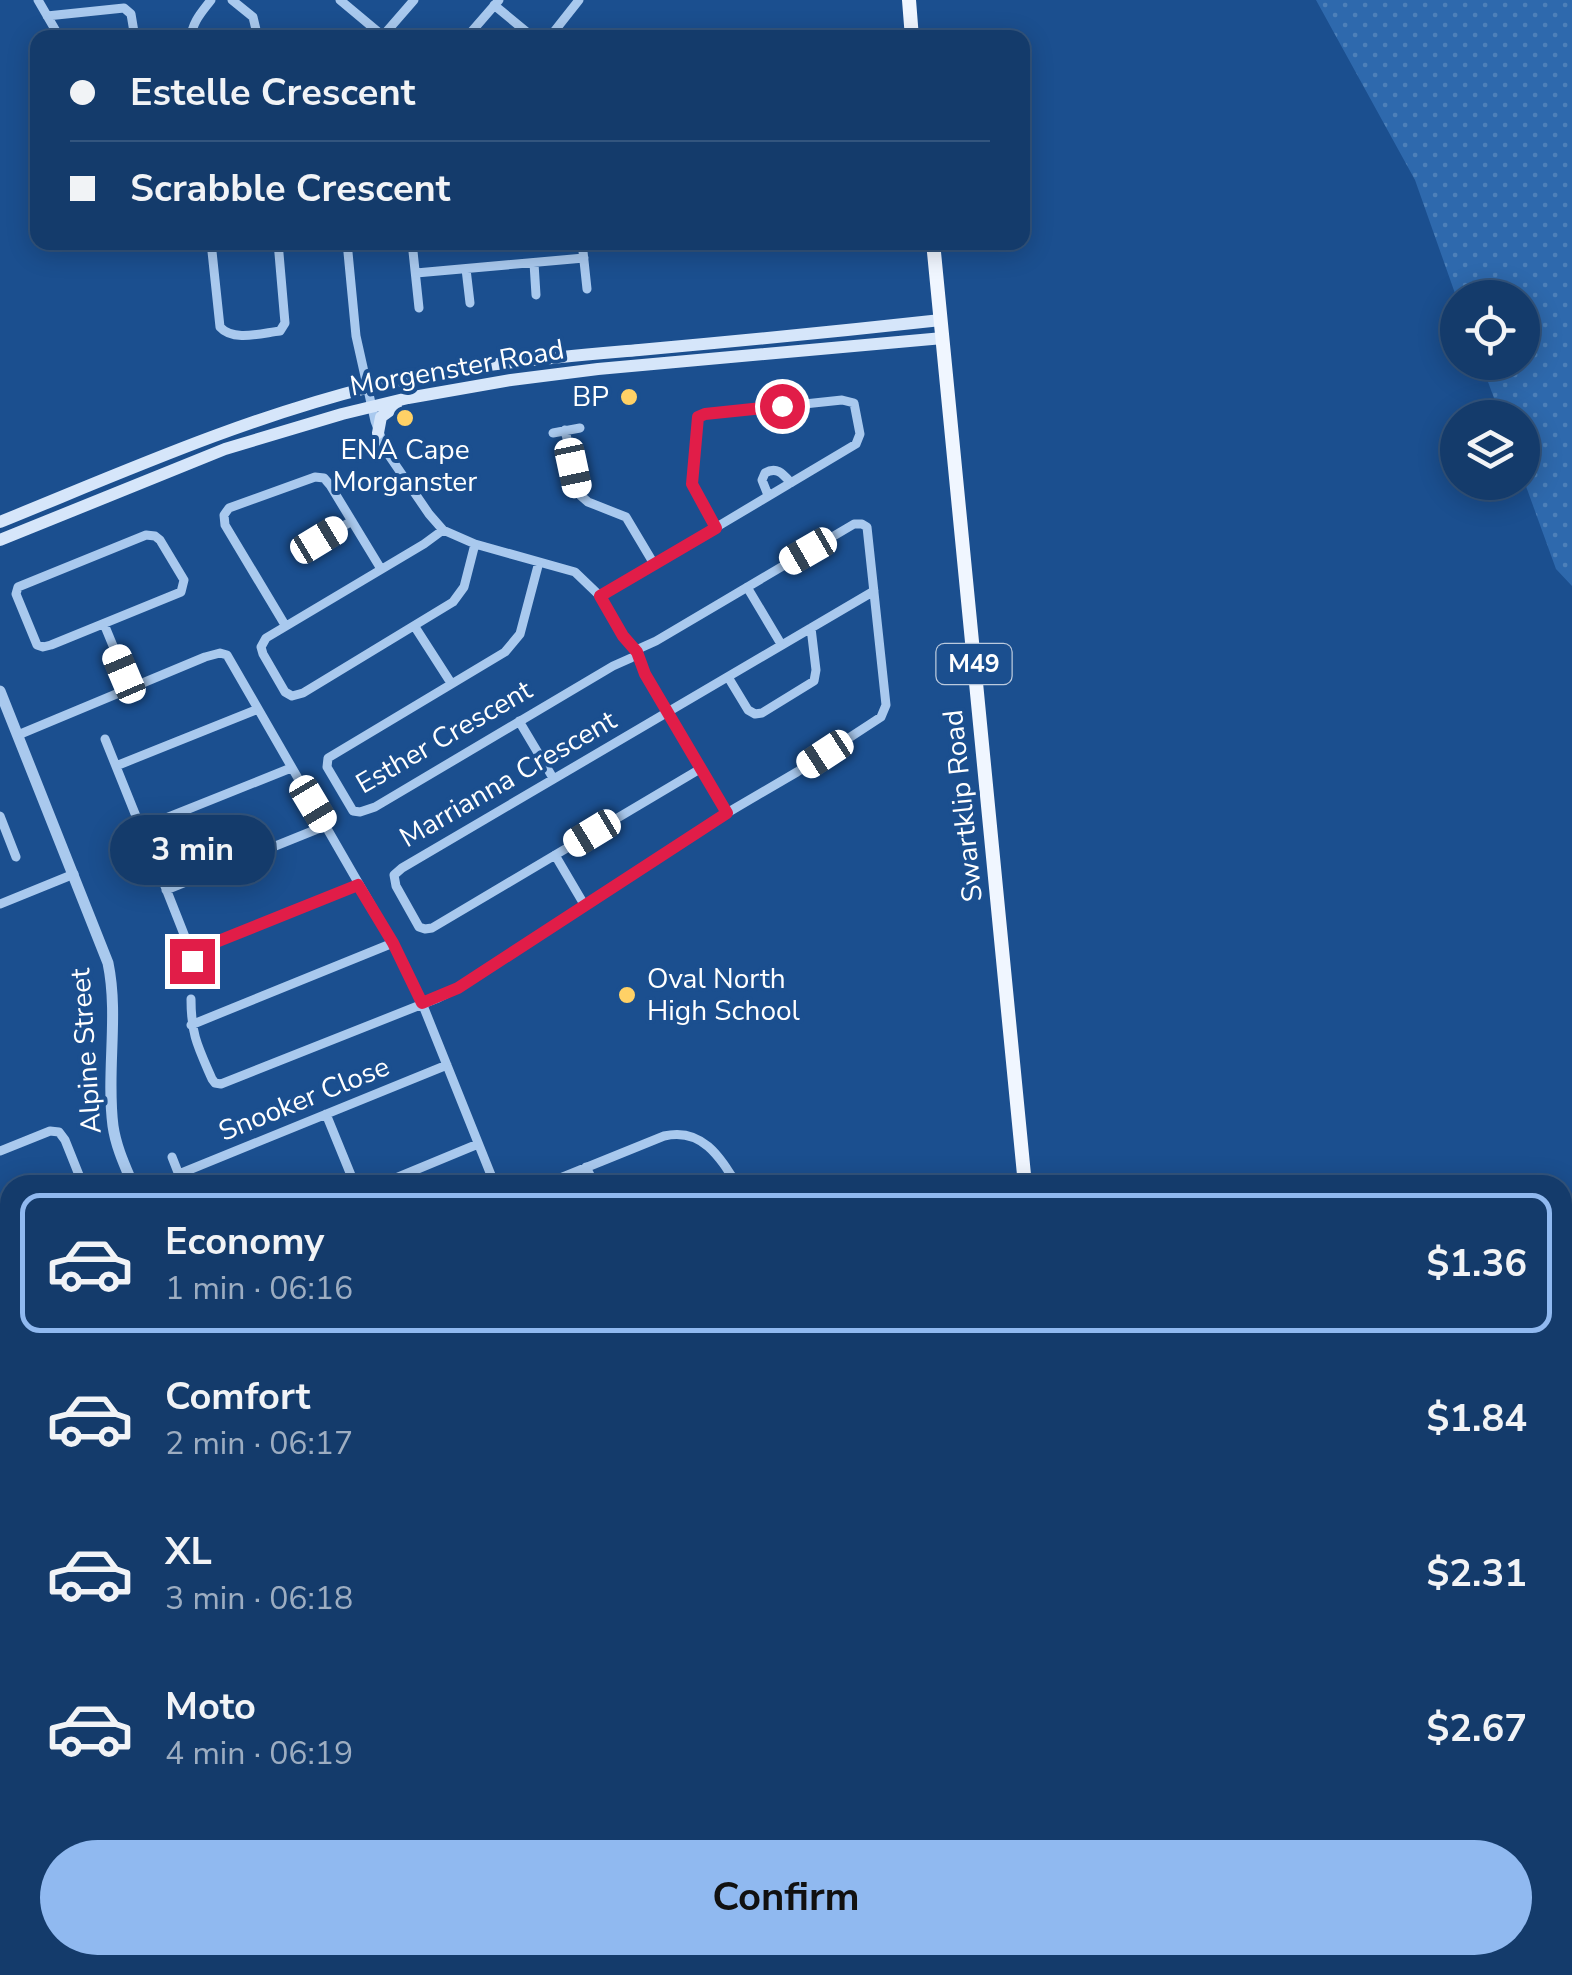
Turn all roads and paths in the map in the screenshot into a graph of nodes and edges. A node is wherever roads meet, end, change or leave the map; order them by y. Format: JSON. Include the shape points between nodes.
{"nodes":[{"id":1,"x":38,"y":0,"type":"edge"},
{"id":2,"x":211,"y":0,"type":"edge"},
{"id":3,"x":232,"y":0,"type":"edge"},
{"id":4,"x":340,"y":0,"type":"edge"},
{"id":5,"x":414,"y":0,"type":"edge"},
{"id":6,"x":579,"y":0,"type":"edge"},
{"id":7,"x":909,"y":0,"type":"edge"},
{"id":8,"x":497,"y":3,"type":"edge"},
{"id":9,"x":47,"y":16,"type":"junction"},
{"id":10,"x":55,"y":30,"type":"edge"},
{"id":11,"x":134,"y":30,"type":"edge"},
{"id":12,"x":191,"y":30,"type":"edge"},
{"id":13,"x":256,"y":30,"type":"edge"},
{"id":14,"x":374,"y":30,"type":"edge"},
{"id":15,"x":388,"y":30,"type":"edge"},
{"id":16,"x":473,"y":30,"type":"edge"},
{"id":17,"x":526,"y":30,"type":"edge"},
{"id":18,"x":555,"y":30,"type":"edge"},
{"id":19,"x":911,"y":30,"type":"edge"},
{"id":20,"x":212,"y":250,"type":"edge"},
{"id":21,"x":279,"y":250,"type":"edge"},
{"id":22,"x":348,"y":250,"type":"edge"},
{"id":23,"x":413,"y":250,"type":"edge"},
{"id":24,"x":583,"y":250,"type":"edge"},
{"id":25,"x":933,"y":250,"type":"edge"},
{"id":26,"x":584,"y":258,"type":"junction"},
{"id":27,"x":534,"y":263,"type":"junction"},
{"id":28,"x":466,"y":270,"type":"junction"},
{"id":29,"x":416,"y":273,"type":"junction"},
{"id":30,"x":587,"y":289,"type":"dead end"},
{"id":31,"x":536,"y":295,"type":"dead end"},
{"id":32,"x":470,"y":303,"type":"dead end"},
{"id":33,"x":419,"y":308,"type":"dead end"},
{"id":34,"x":941,"y":320,"type":"junction"},
{"id":35,"x":943,"y":338,"type":"junction"},
{"id":36,"x":367,"y":387,"type":"junction"},
{"id":37,"x":426,"y":394,"type":"junction"},
{"id":38,"x":371,"y":408,"type":"junction"},
{"id":39,"x":580,"y":428,"type":"dead end"},
{"id":40,"x":565,"y":430,"type":"junction"},
{"id":41,"x":378,"y":433,"type":"junction"},
{"id":42,"x":553,"y":433,"type":"dead end"},
{"id":43,"x":790,"y":483,"type":"junction"},
{"id":44,"x":768,"y":495,"type":"junction"},
{"id":45,"x":352,"y":521,"type":"junction"},
{"id":46,"x":0,"y":522,"type":"edge"},
{"id":47,"x":716,"y":528,"type":"junction"},
{"id":48,"x":443,"y":530,"type":"junction"},
{"id":49,"x":0,"y":540,"type":"edge"},
{"id":50,"x":475,"y":544,"type":"junction"},
{"id":51,"x":300,"y":551,"type":"dead end"},
{"id":52,"x":539,"y":562,"type":"junction"},
{"id":53,"x":654,"y":564,"type":"junction"},
{"id":54,"x":382,"y":569,"type":"junction"},
{"id":55,"x":747,"y":587,"type":"junction"},
{"id":56,"x":874,"y":591,"type":"junction"},
{"id":57,"x":600,"y":596,"type":"junction"},
{"id":58,"x":104,"y":624,"type":"junction"},
{"id":59,"x":286,"y":626,"type":"junction"},
{"id":60,"x":415,"y":627,"type":"junction"},
{"id":61,"x":810,"y":628,"type":"junction"},
{"id":62,"x":781,"y":644,"type":"junction"},
{"id":63,"x":633,"y":654,"type":"junction"},
{"id":64,"x":728,"y":677,"type":"junction"},
{"id":65,"x":451,"y":684,"type":"junction"},
{"id":66,"x":130,"y":687,"type":"junction"},
{"id":67,"x":0,"y":691,"type":"edge"},
{"id":68,"x":258,"y":708,"type":"junction"},
{"id":69,"x":666,"y":711,"type":"junction"},
{"id":70,"x":519,"y":721,"type":"junction"},
{"id":71,"x":18,"y":735,"type":"junction"},
{"id":72,"x":105,"y":740,"type":"dead end"},
{"id":73,"x":116,"y":766,"type":"junction"},
{"id":74,"x":291,"y":768,"type":"junction"},
{"id":75,"x":700,"y":769,"type":"junction"},
{"id":76,"x":553,"y":778,"type":"junction"},
{"id":77,"x":727,"y":813,"type":"junction"},
{"id":78,"x":0,"y":816,"type":"edge"},
{"id":79,"x":326,"y":826,"type":"junction"},
{"id":80,"x":4,"y":838,"type":"edge"},
{"id":81,"x":555,"y":855,"type":"junction"},
{"id":82,"x":16,"y":857,"type":"dead end"},
{"id":83,"x":74,"y":874,"type":"junction"},
{"id":84,"x":161,"y":876,"type":"dead end"},
{"id":85,"x":358,"y":885,"type":"junction"},
{"id":86,"x":166,"y":890,"type":"junction"},
{"id":87,"x":0,"y":904,"type":"edge"},
{"id":88,"x":585,"y":906,"type":"junction"},
{"id":89,"x":393,"y":943,"type":"junction"},
{"id":90,"x":191,"y":999,"type":"dead end"},
{"id":91,"x":422,"y":1003,"type":"junction"},
{"id":92,"x":191,"y":1025,"type":"junction"},
{"id":93,"x":447,"y":1065,"type":"junction"},
{"id":94,"x":326,"y":1114,"type":"junction"},
{"id":95,"x":478,"y":1144,"type":"junction"},
{"id":96,"x":0,"y":1152,"type":"edge"},
{"id":97,"x":172,"y":1157,"type":"dead end"},
{"id":98,"x":586,"y":1167,"type":"junction"},
{"id":99,"x":79,"y":1175,"type":"edge"},
{"id":100,"x":129,"y":1175,"type":"edge"},
{"id":101,"x":179,"y":1175,"type":"edge"},
{"id":102,"x":192,"y":1175,"type":"edge"},
{"id":103,"x":351,"y":1175,"type":"edge"},
{"id":104,"x":403,"y":1175,"type":"edge"},
{"id":105,"x":491,"y":1175,"type":"edge"},
{"id":106,"x":566,"y":1175,"type":"edge"},
{"id":107,"x":590,"y":1175,"type":"edge"},
{"id":108,"x":730,"y":1175,"type":"edge"},
{"id":109,"x":1025,"y":1175,"type":"edge"}],
"edges":[{"from":1,"to":9,"type":"street"},
{"from":2,"to":12,"type":"street"},
{"from":3,"to":13,"type":"street","via":[[254,17]]},
{"from":4,"to":14,"type":"street"},
{"from":5,"to":15,"type":"street"},
{"from":6,"to":18,"type":"street"},
{"from":7,"to":19,"type":"main road"},
{"from":8,"to":16,"type":"street"},
{"from":8,"to":17,"type":"street"},
{"from":9,"to":10,"type":"street"},
{"from":9,"to":11,"type":"street","via":[[124,8]]},
{"from":20,"to":21,"type":"street","via":[[220,328],[240,335],[280,331],[285,324]]},
{"from":22,"to":36,"type":"street"},
{"from":23,"to":29,"type":"street"},
{"from":24,"to":26,"type":"street"},
{"from":25,"to":34,"type":"main road","name":"Swartklip Road","number":"M49"},
{"from":26,"to":27,"type":"street"},
{"from":26,"to":30,"type":"street"},
{"from":27,"to":28,"type":"street"},
{"from":27,"to":31,"type":"street"},
{"from":28,"to":29,"type":"street"},
{"from":28,"to":32,"type":"street"},
{"from":29,"to":33,"type":"street"},
{"from":34,"to":35,"type":"main road","name":"Swartklip Road","number":"M49"},
{"from":34,"to":36,"type":"main road","name":"Morgenster Road","via":[[512,362]]},
{"from":35,"to":37,"type":"main road","name":"Morgenster Road","via":[[598,369]]},
{"from":35,"to":109,"type":"main road","name":"Swartklip Road","number":"M49"},
{"from":36,"to":38,"type":"street"},
{"from":36,"to":46,"type":"main road","name":"Morgenster Road","via":[[229,430]]},
{"from":37,"to":38,"type":"main road","name":"Morgenster Road"},
{"from":37,"to":41,"type":"main road","via":[[388,410]]},
{"from":38,"to":41,"type":"street"},
{"from":38,"to":49,"type":"main road","name":"Morgenster Road","via":[[224,449]]},
{"from":39,"to":40,"type":"street"},
{"from":40,"to":42,"type":"street"},
{"from":40,"to":53,"type":"street","via":[[582,499],[626,517]]},
{"from":41,"to":48,"type":"street"},
{"from":43,"to":44,"type":"street"},
{"from":43,"to":44,"type":"street","via":[[778,471],[765,473]]},
{"from":43,"to":47,"type":"street","via":[[856,444],[854,403],[701,415],[692,484]]},
{"from":44,"to":47,"type":"street"},
{"from":45,"to":51,"type":"street"},
{"from":45,"to":54,"type":"street"},
{"from":45,"to":59,"type":"street","via":[[328,482],[315,476],[226,510],[225,525]]},
{"from":47,"to":53,"type":"street"},
{"from":48,"to":50,"type":"street"},
{"from":48,"to":54,"type":"street"},
{"from":50,"to":52,"type":"street"},
{"from":50,"to":60,"type":"street","via":[[457,598]]},
{"from":52,"to":57,"type":"street","via":[[575,572]]},
{"from":52,"to":65,"type":"street","name":"Esther Crescent","via":[[515,642]]},
{"from":53,"to":57,"type":"street"},
{"from":54,"to":59,"type":"street"},
{"from":55,"to":56,"type":"street","name":"Esther Crescent","via":[[858,524],[869,532]]},
{"from":55,"to":62,"type":"street"},
{"from":55,"to":63,"type":"street","name":"Esther Crescent"},
{"from":56,"to":61,"type":"street","name":"Marrianna Crescent"},
{"from":56,"to":77,"type":"street","via":[[884,714]]},
{"from":57,"to":63,"type":"street"},
{"from":58,"to":58,"type":"street","via":[[182,590],[183,578],[155,536],[146,534],[16,589],[40,647]]},
{"from":58,"to":66,"type":"street"},
{"from":59,"to":60,"type":"street","via":[[261,649],[292,696]]},
{"from":60,"to":65,"type":"street"},
{"from":61,"to":62,"type":"street","name":"Marrianna Crescent"},
{"from":61,"to":64,"type":"street","via":[[814,680],[762,713],[748,710]]},
{"from":62,"to":64,"type":"street","name":"Marrianna Crescent"},
{"from":63,"to":69,"type":"street"},
{"from":63,"to":70,"type":"street","name":"Esther Crescent"},
{"from":64,"to":69,"type":"street","name":"Marrianna Crescent"},
{"from":65,"to":70,"type":"street","name":"Esther Crescent","via":[[328,758],[353,810],[375,806]]},
{"from":66,"to":68,"type":"street","via":[[220,652]]},
{"from":66,"to":71,"type":"street"},
{"from":67,"to":71,"type":"street","name":"Alpine Street"},
{"from":68,"to":73,"type":"street"},
{"from":68,"to":74,"type":"street"},
{"from":69,"to":75,"type":"street"},
{"from":69,"to":76,"type":"street","name":"Marrianna Crescent"},
{"from":70,"to":76,"type":"street"},
{"from":71,"to":83,"type":"street","name":"Alpine Street"},
{"from":72,"to":73,"type":"street"},
{"from":73,"to":74,"type":"street","via":[[143,832]]},
{"from":74,"to":79,"type":"street"},
{"from":75,"to":77,"type":"street"},
{"from":75,"to":81,"type":"street","name":"Marrianna Crescent"},
{"from":76,"to":81,"type":"street","name":"Marrianna Crescent","via":[[402,868],[394,880],[418,925],[428,929]]},
{"from":77,"to":88,"type":"street"},
{"from":78,"to":80,"type":"street"},
{"from":79,"to":85,"type":"street"},
{"from":79,"to":86,"type":"street"},
{"from":80,"to":82,"type":"street"},
{"from":81,"to":88,"type":"street"},
{"from":83,"to":87,"type":"street"},
{"from":83,"to":100,"type":"street","name":"Alpine Street","via":[[110,972],[113,1124]]},
{"from":84,"to":86,"type":"street"},
{"from":85,"to":86,"type":"street","via":[[191,956]]},
{"from":85,"to":89,"type":"street"},
{"from":88,"to":91,"type":"street","via":[[458,988]]},
{"from":89,"to":91,"type":"street"},
{"from":89,"to":92,"type":"street"},
{"from":90,"to":92,"type":"street"},
{"from":91,"to":92,"type":"street","via":[[222,1084],[212,1080]]},
{"from":91,"to":93,"type":"street"},
{"from":93,"to":94,"type":"street","name":"Snooker Close"},
{"from":93,"to":95,"type":"street"},
{"from":94,"to":102,"type":"street","name":"Snooker Close"},
{"from":94,"to":103,"type":"street"},
{"from":95,"to":104,"type":"street"},
{"from":95,"to":105,"type":"street"},
{"from":96,"to":99,"type":"street","via":[[60,1132]]},
{"from":97,"to":101,"type":"street"},
{"from":98,"to":106,"type":"street"},
{"from":98,"to":107,"type":"street"},
{"from":98,"to":108,"type":"street","via":[[668,1135],[690,1136],[712,1150]]}]}
